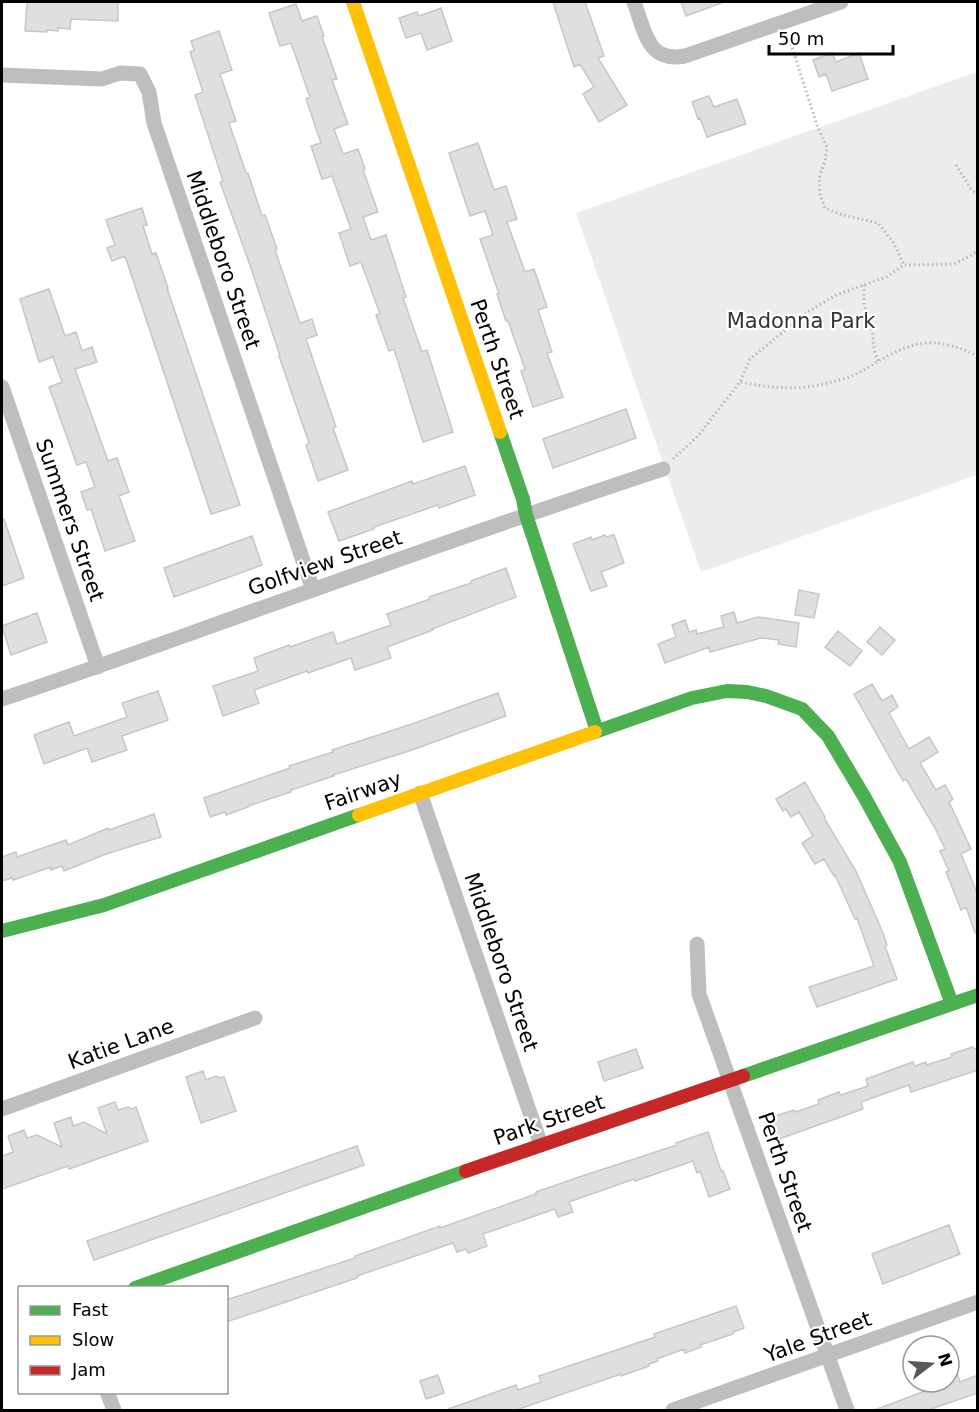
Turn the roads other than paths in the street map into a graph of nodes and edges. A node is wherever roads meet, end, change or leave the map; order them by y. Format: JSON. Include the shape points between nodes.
{"nodes":[{"id":1,"x":353,"y":2,"type":"edge"},
{"id":2,"x":634,"y":2,"type":"edge"},
{"id":3,"x":841,"y":2,"type":"edge"},
{"id":4,"x":2,"y":75,"type":"edge"},
{"id":5,"x":2,"y":387,"type":"edge"},
{"id":6,"x":663,"y":469,"type":"road end"},
{"id":7,"x":526,"y":515,"type":"junction"},
{"id":8,"x":313,"y":590,"type":"junction"},
{"id":9,"x":98,"y":667,"type":"junction"},
{"id":10,"x":2,"y":699,"type":"edge"},
{"id":11,"x":597,"y":731,"type":"junction"},
{"id":12,"x":420,"y":793,"type":"junction"},
{"id":13,"x":2,"y":931,"type":"edge"},
{"id":14,"x":697,"y":944,"type":"dead end"},
{"id":15,"x":978,"y":995,"type":"edge"},
{"id":16,"x":952,"y":1004,"type":"junction"},
{"id":17,"x":255,"y":1018,"type":"dead end"},
{"id":18,"x":730,"y":1080,"type":"junction"},
{"id":19,"x":2,"y":1109,"type":"edge"},
{"id":20,"x":541,"y":1145,"type":"junction"},
{"id":21,"x":138,"y":1286,"type":"edge"},
{"id":22,"x":978,"y":1302,"type":"edge"},
{"id":23,"x":828,"y":1356,"type":"junction"},
{"id":24,"x":108,"y":1394,"type":"edge"},
{"id":25,"x":114,"y":1410,"type":"edge"},
{"id":26,"x":673,"y":1410,"type":"edge"},
{"id":27,"x":847,"y":1410,"type":"edge"}],
"edges":[{"from":1,"to":7,"type":"street","name":"Perth Street"},
{"from":2,"to":3,"type":"street","via":[[652,47],[661,55],[674,58]]},
{"from":4,"to":8,"type":"street","name":"Middleboro Street","via":[[102,79],[120,73],[140,74]]},
{"from":5,"to":9,"type":"street","name":"Summers Street"},
{"from":6,"to":7,"type":"street","name":"Golfview Street"},
{"from":7,"to":8,"type":"street","name":"Golfview Street"},
{"from":7,"to":11,"type":"street","name":"Perth Street"},
{"from":8,"to":9,"type":"street","name":"Golfview Street"},
{"from":9,"to":10,"type":"street","name":"Golfview Street"},
{"from":11,"to":12,"type":"street","name":"Fairway"},
{"from":11,"to":16,"type":"street","name":"Fairway","via":[[712,693],[766,696],[802,709],[828,736],[900,862]]},
{"from":12,"to":13,"type":"street","name":"Fairway","via":[[104,905]]},
{"from":12,"to":20,"type":"street","name":"Middleboro Street"},
{"from":14,"to":18,"type":"street","name":"Perth Street","via":[[699,994]]},
{"from":15,"to":16,"type":"street","name":"Park Street"},
{"from":16,"to":18,"type":"street","name":"Park Street"},
{"from":17,"to":19,"type":"street","name":"Katie Lane"},
{"from":18,"to":20,"type":"street","name":"Park Street"},
{"from":18,"to":23,"type":"street","name":"Perth Street"},
{"from":20,"to":21,"type":"street","name":"Park Street"},
{"from":22,"to":23,"type":"street","name":"Yale Street"},
{"from":23,"to":26,"type":"street","name":"Yale Street"},
{"from":23,"to":27,"type":"street","name":"Perth Street"},
{"from":24,"to":25,"type":"street"}]}
